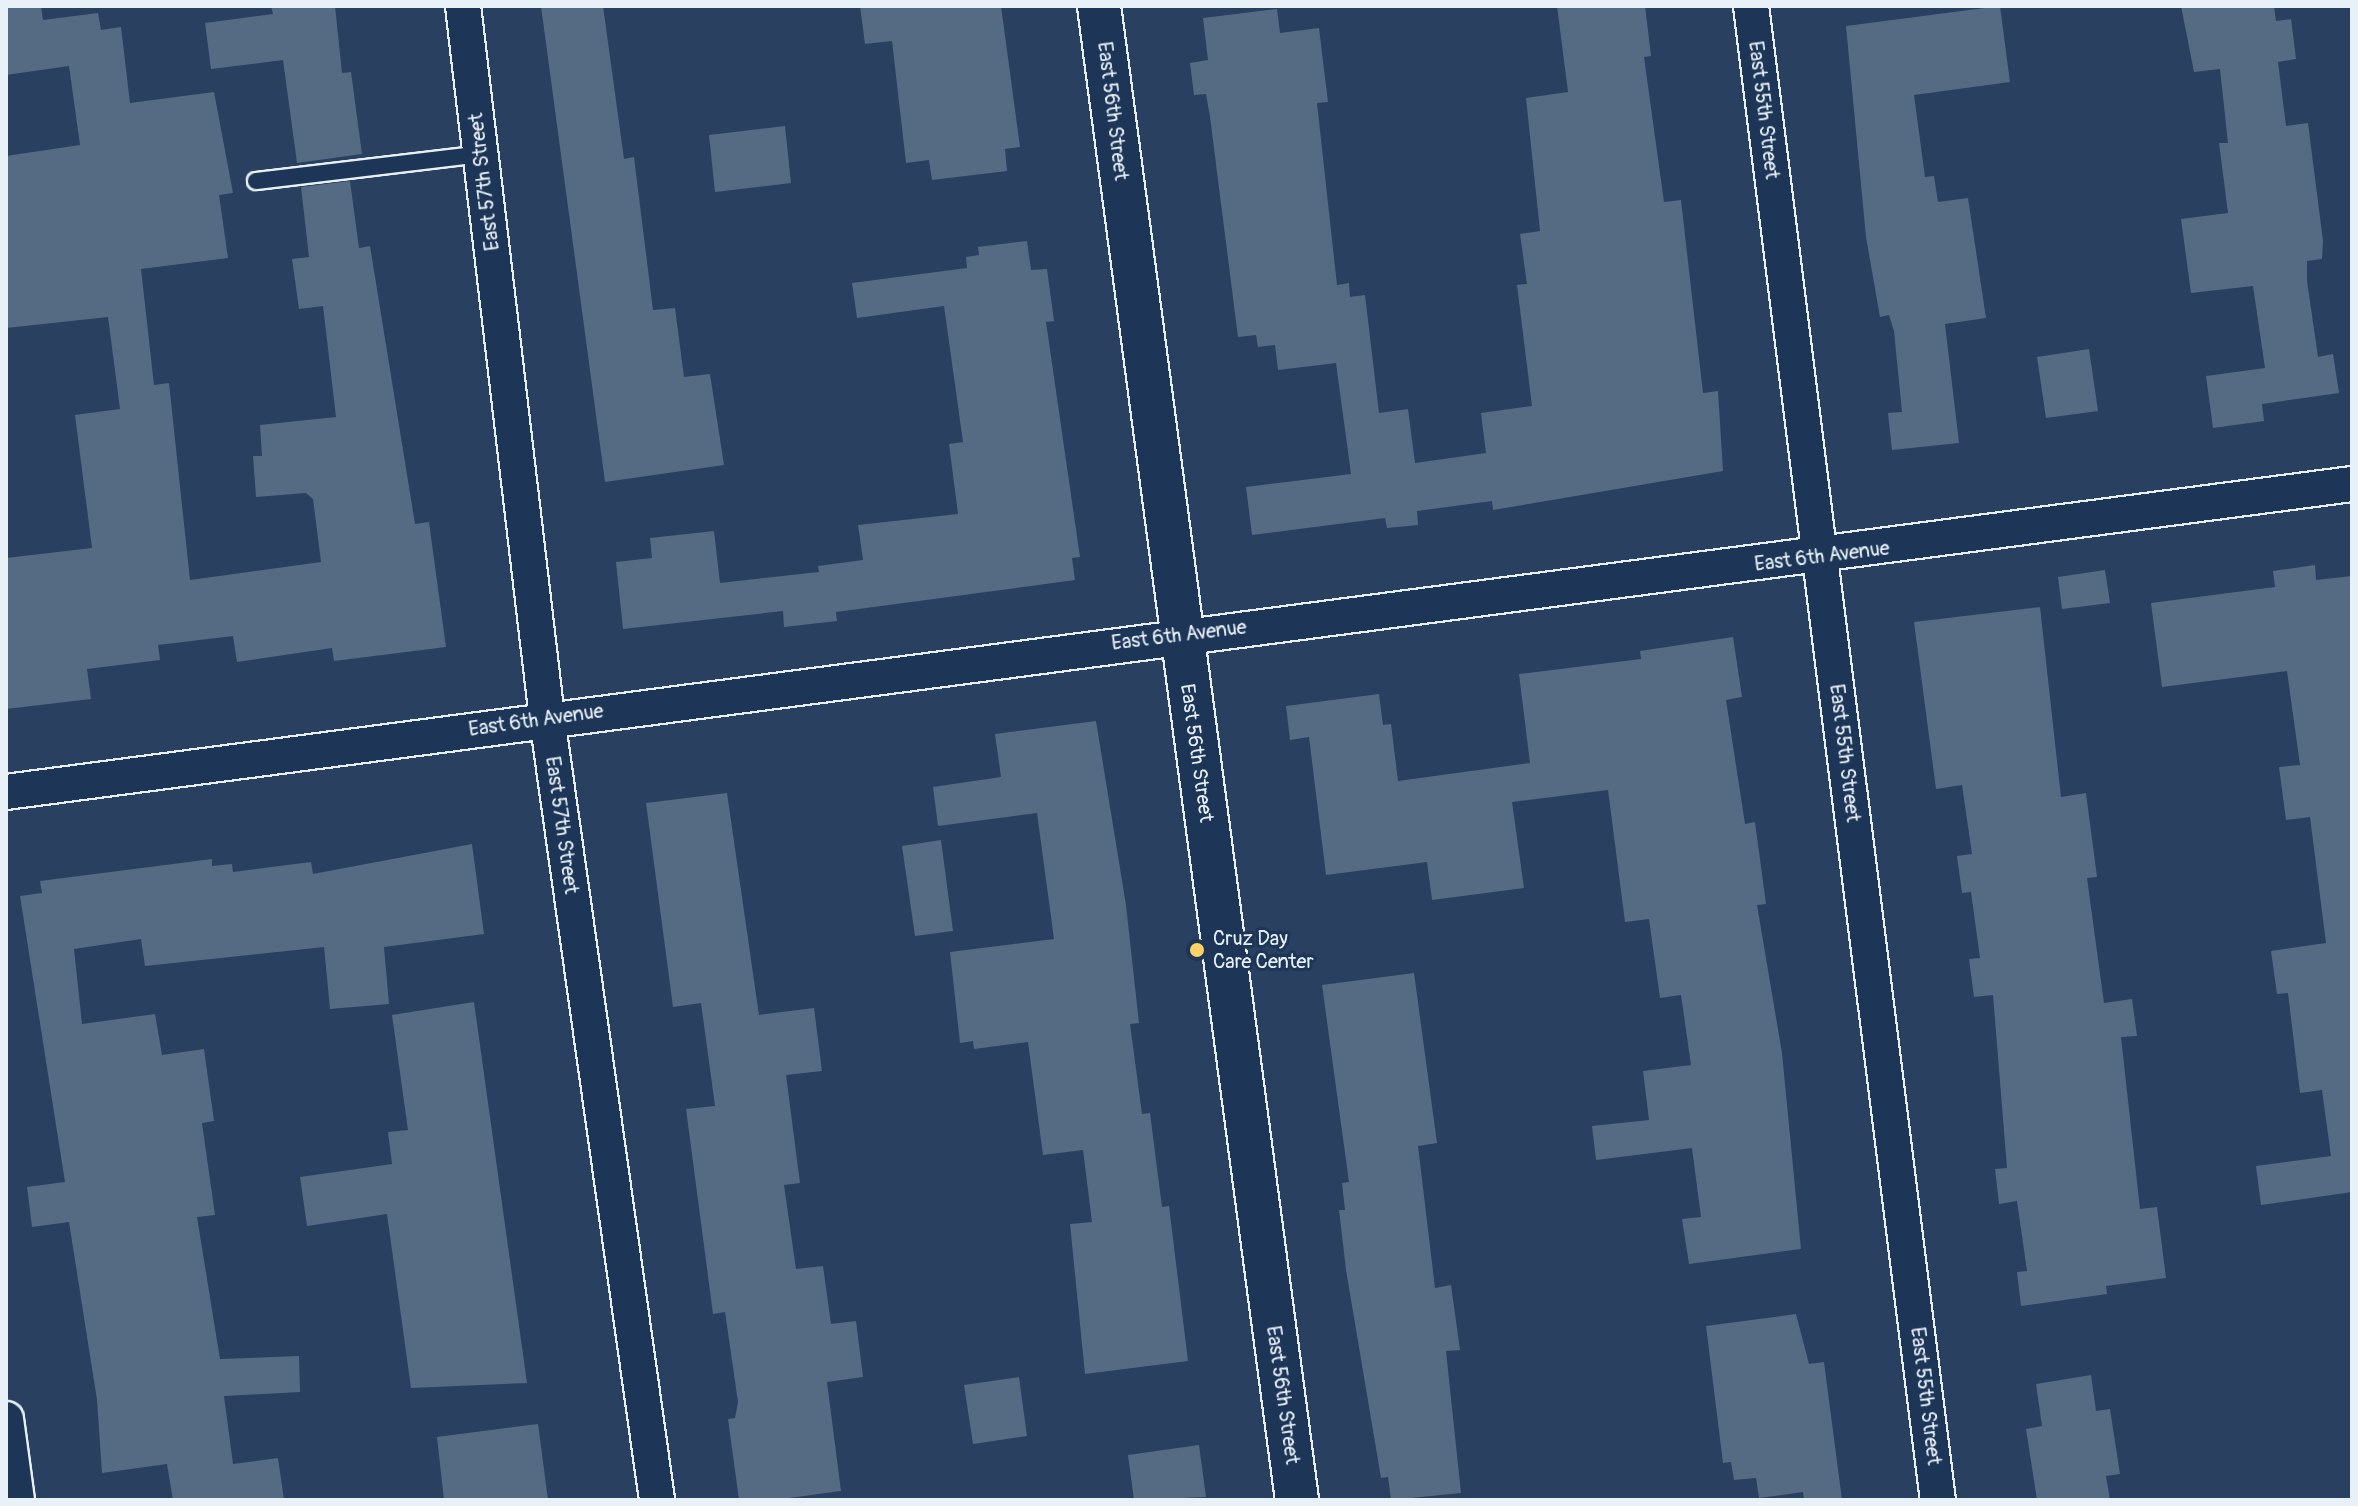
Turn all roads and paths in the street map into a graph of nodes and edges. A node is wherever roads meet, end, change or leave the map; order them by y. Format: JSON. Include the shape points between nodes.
{"nodes":[{"id":1,"x":463,"y":6,"type":"edge"},
{"id":2,"x":1099,"y":6,"type":"edge"},
{"id":3,"x":1751,"y":6,"type":"edge"},
{"id":4,"x":481,"y":154,"type":"junction"},
{"id":5,"x":256,"y":181,"type":"dead end"},
{"id":6,"x":2352,"y":484,"type":"edge"},
{"id":7,"x":1821,"y":557,"type":"junction"},
{"id":8,"x":1180,"y":634,"type":"junction"},
{"id":9,"x":547,"y":718,"type":"junction"},
{"id":10,"x":6,"y":792,"type":"edge"},
{"id":11,"x":6,"y":1419,"type":"edge"},
{"id":12,"x":17,"y":1500,"type":"edge"},
{"id":13,"x":657,"y":1500,"type":"edge"},
{"id":14,"x":1297,"y":1500,"type":"edge"},
{"id":15,"x":1938,"y":1500,"type":"edge"}],
"edges":[{"from":1,"to":4,"type":"street","name":"East 57th Street"},
{"from":2,"to":8,"type":"street","name":"East 56th Street"},
{"from":3,"to":7,"type":"street","name":"East 55th Street"},
{"from":4,"to":5,"type":"lane"},
{"from":4,"to":9,"type":"street","name":"East 57th Street"},
{"from":6,"to":7,"type":"street","name":"East 6th Avenue"},
{"from":7,"to":8,"type":"street","name":"East 6th Avenue"},
{"from":7,"to":15,"type":"street","name":"East 55th Street"},
{"from":8,"to":9,"type":"street","name":"East 6th Avenue"},
{"from":8,"to":14,"type":"street","name":"East 56th Street"},
{"from":9,"to":10,"type":"street","name":"East 6th Avenue"},
{"from":9,"to":13,"type":"street","name":"East 57th Street"},
{"from":11,"to":12,"type":"street"}]}
